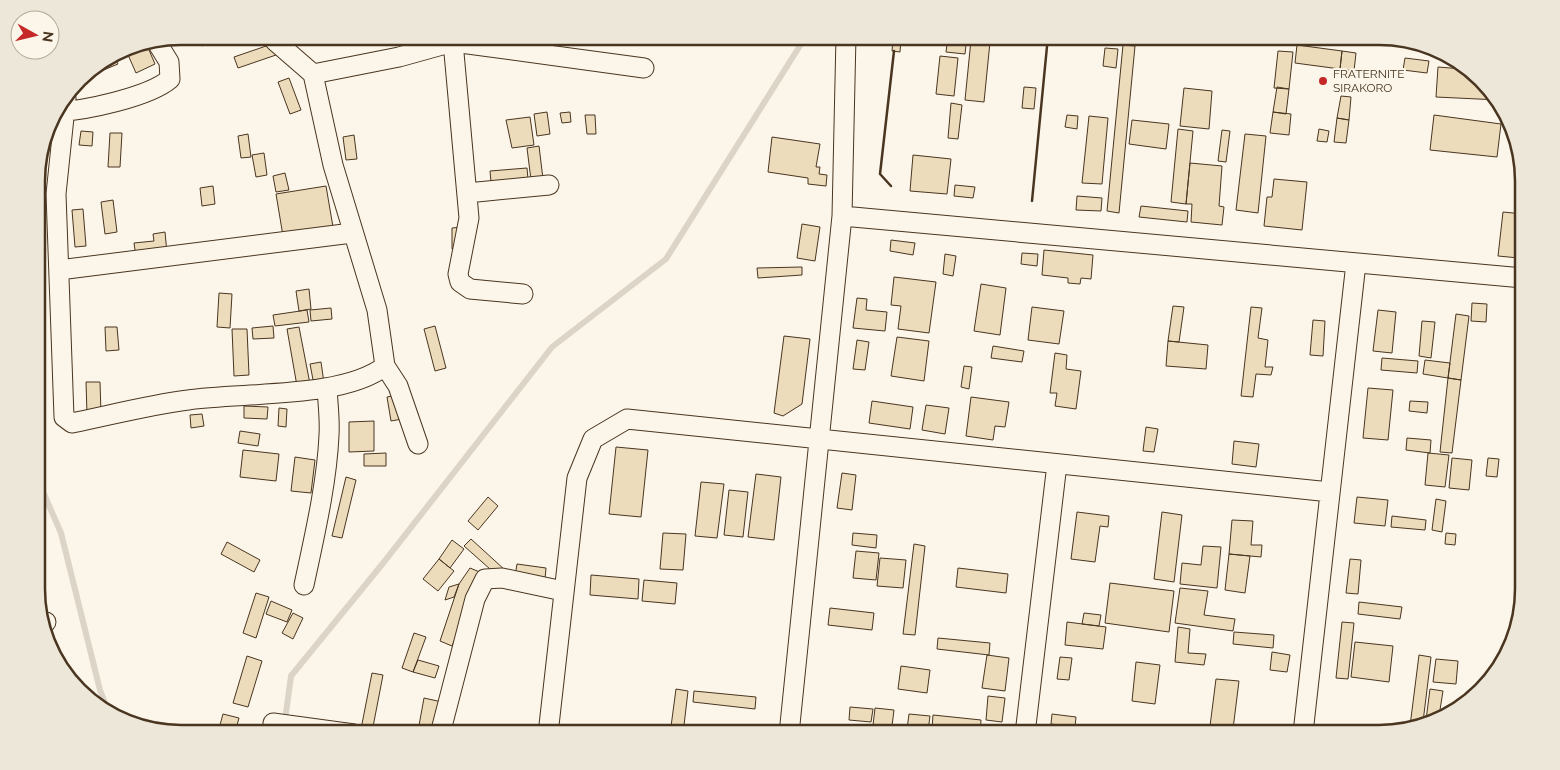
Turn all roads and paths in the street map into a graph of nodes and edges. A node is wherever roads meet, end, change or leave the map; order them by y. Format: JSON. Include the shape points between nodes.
{"nodes":[{"id":1,"x":280,"y":45,"type":"edge"},
{"id":2,"x":436,"y":45,"type":"edge"},
{"id":3,"x":454,"y":45,"type":"edge"},
{"id":4,"x":493,"y":45,"type":"edge"},
{"id":5,"x":846,"y":45,"type":"edge"},
{"id":6,"x":160,"y":47,"type":"edge"},
{"id":7,"x":644,"y":68,"type":"dead end"},
{"id":8,"x":314,"y":74,"type":"junction"},
{"id":9,"x":67,"y":107,"type":"edge"},
{"id":10,"x":61,"y":117,"type":"edge"},
{"id":11,"x":549,"y":185,"type":"dead end"},
{"id":12,"x":468,"y":193,"type":"junction"},
{"id":13,"x":842,"y":216,"type":"junction"},
{"id":14,"x":352,"y":233,"type":"junction"},
{"id":15,"x":1356,"y":262,"type":"junction"},
{"id":16,"x":59,"y":270,"type":"junction"},
{"id":17,"x":1515,"y":277,"type":"edge"},
{"id":18,"x":523,"y":294,"type":"dead end"},
{"id":19,"x":385,"y":366,"type":"junction"},
{"id":20,"x":327,"y":388,"type":"junction"},
{"id":21,"x":819,"y":440,"type":"junction"},
{"id":22,"x":418,"y":444,"type":"dead end"},
{"id":23,"x":1057,"y":464,"type":"junction"},
{"id":24,"x":1330,"y":492,"type":"junction"},
{"id":25,"x":304,"y":585,"type":"dead end"},
{"id":26,"x":563,"y":591,"type":"junction"},
{"id":27,"x":273,"y":723,"type":"dead end"},
{"id":28,"x":288,"y":725,"type":"edge"},
{"id":29,"x":442,"y":725,"type":"edge"},
{"id":30,"x":549,"y":725,"type":"edge"},
{"id":31,"x":790,"y":725,"type":"edge"},
{"id":32,"x":1026,"y":725,"type":"edge"},
{"id":33,"x":1304,"y":725,"type":"edge"}],
"edges":[{"from":1,"to":8,"type":"street"},
{"from":2,"to":8,"type":"street","via":[[399,58]]},
{"from":3,"to":12,"type":"street"},
{"from":4,"to":7,"type":"street"},
{"from":5,"to":13,"type":"street"},
{"from":6,"to":9,"type":"street","via":[[169,62],[170,79],[160,87],[106,104]]},
{"from":8,"to":14,"type":"street","via":[[333,165]]},
{"from":10,"to":16,"type":"street","via":[[56,194]]},
{"from":11,"to":12,"type":"street"},
{"from":12,"to":18,"type":"street","via":[[470,218],[458,274],[460,282],[470,289]]},
{"from":13,"to":15,"type":"street"},
{"from":13,"to":21,"type":"street"},
{"from":14,"to":16,"type":"street"},
{"from":14,"to":19,"type":"street","via":[[377,310]]},
{"from":15,"to":17,"type":"street"},
{"from":15,"to":24,"type":"street"},
{"from":16,"to":20,"type":"street","via":[[64,417],[72,423],[188,400]]},
{"from":19,"to":20,"type":"street","via":[[376,373]]},
{"from":19,"to":22,"type":"street","via":[[398,386]]},
{"from":20,"to":25,"type":"street","via":[[329,435]]},
{"from":21,"to":23,"type":"street"},
{"from":21,"to":26,"type":"street","via":[[626,419],[593,439],[577,478]]},
{"from":21,"to":31,"type":"street"},
{"from":23,"to":24,"type":"street"},
{"from":23,"to":32,"type":"street"},
{"from":24,"to":33,"type":"street"},
{"from":26,"to":29,"type":"street","via":[[502,578],[485,579],[475,599]]},
{"from":26,"to":30,"type":"street"},
{"from":27,"to":28,"type":"street"}]}
